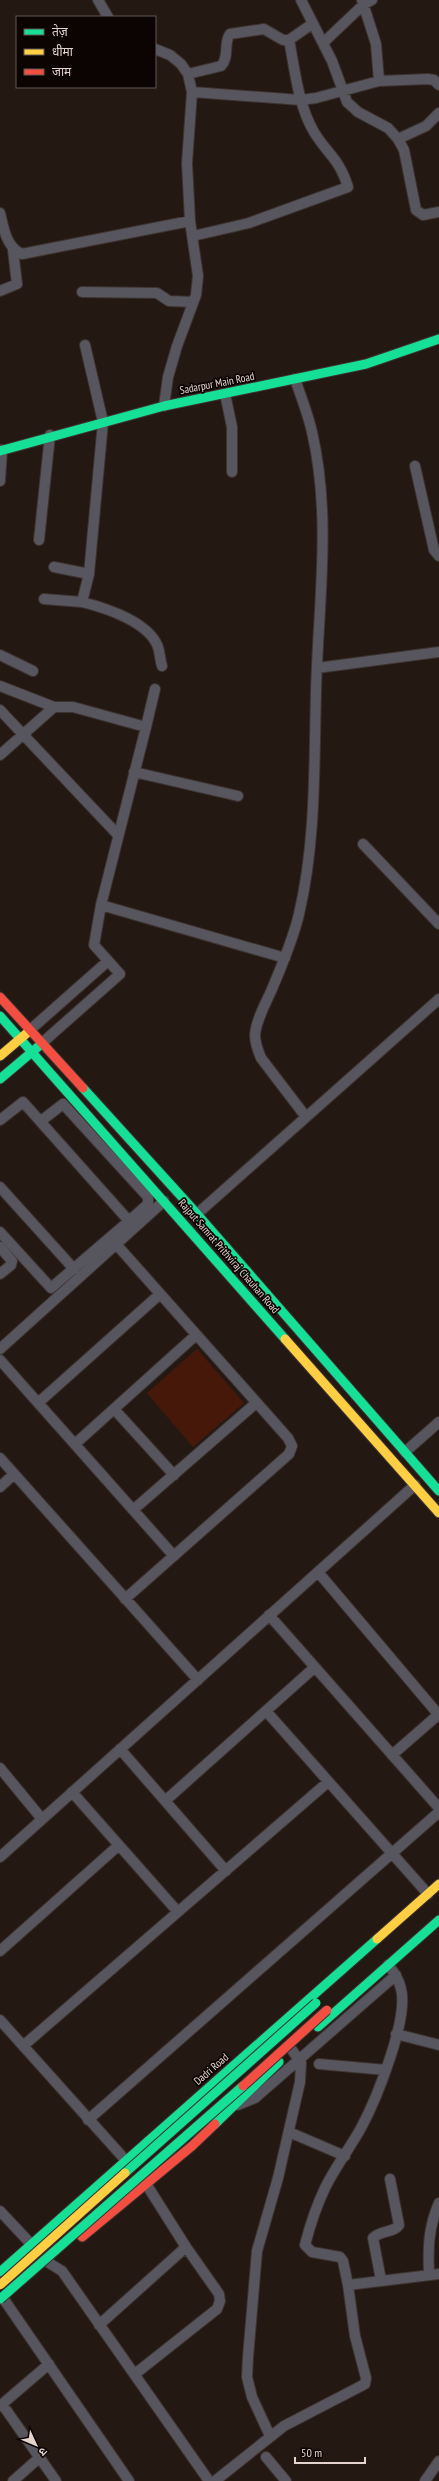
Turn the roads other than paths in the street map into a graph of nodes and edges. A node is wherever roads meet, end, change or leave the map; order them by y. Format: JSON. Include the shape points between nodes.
{"nodes":[{"id":1,"x":98,"y":0,"type":"edge"},
{"id":2,"x":301,"y":0,"type":"edge"},
{"id":3,"x":366,"y":2,"type":"edge"},
{"id":4,"x":107,"y":16,"type":"edge"},
{"id":5,"x":312,"y":24,"type":"junction"},
{"id":6,"x":289,"y":40,"type":"junction"},
{"id":7,"x":323,"y":43,"type":"junction"},
{"id":8,"x":156,"y":49,"type":"edge"},
{"id":9,"x":188,"y":74,"type":"junction"},
{"id":10,"x":379,"y":81,"type":"junction"},
{"id":11,"x":439,"y":85,"type":"edge"},
{"id":12,"x":342,"y":91,"type":"junction"},
{"id":13,"x":192,"y":92,"type":"junction"},
{"id":14,"x":301,"y":100,"type":"junction"},
{"id":15,"x":439,"y":113,"type":"edge"},
{"id":16,"x":398,"y":139,"type":"junction"},
{"id":17,"x":439,"y":212,"type":"edge"},
{"id":18,"x":0,"y":213,"type":"edge"},
{"id":19,"x":190,"y":221,"type":"junction"},
{"id":20,"x":193,"y":236,"type":"junction"},
{"id":21,"x":13,"y":250,"type":"junction"},
{"id":22,"x":0,"y":290,"type":"edge"},
{"id":23,"x":82,"y":292,"type":"dead end"},
{"id":24,"x":193,"y":302,"type":"junction"},
{"id":25,"x":439,"y":339,"type":"edge"},
{"id":26,"x":85,"y":346,"type":"dead end"},
{"id":27,"x":295,"y":379,"type":"junction"},
{"id":28,"x":225,"y":394,"type":"junction"},
{"id":29,"x":164,"y":406,"type":"junction"},
{"id":30,"x":103,"y":422,"type":"junction"},
{"id":31,"x":50,"y":436,"type":"junction"},
{"id":32,"x":1,"y":450,"type":"edge"},
{"id":33,"x":415,"y":466,"type":"dead end"},
{"id":34,"x":232,"y":472,"type":"dead end"},
{"id":35,"x":0,"y":481,"type":"edge"},
{"id":36,"x":40,"y":540,"type":"dead end"},
{"id":37,"x":439,"y":556,"type":"edge"},
{"id":38,"x":54,"y":567,"type":"dead end"},
{"id":39,"x":89,"y":574,"type":"junction"},
{"id":40,"x":44,"y":600,"type":"dead end"},
{"id":41,"x":82,"y":602,"type":"junction"},
{"id":42,"x":439,"y":652,"type":"edge"},
{"id":43,"x":0,"y":655,"type":"edge"},
{"id":44,"x":162,"y":666,"type":"dead end"},
{"id":45,"x":317,"y":668,"type":"junction"},
{"id":46,"x":33,"y":671,"type":"dead end"},
{"id":47,"x":0,"y":686,"type":"edge"},
{"id":48,"x":156,"y":689,"type":"dead end"},
{"id":49,"x":54,"y":706,"type":"junction"},
{"id":50,"x":0,"y":710,"type":"edge"},
{"id":51,"x":146,"y":727,"type":"junction"},
{"id":52,"x":24,"y":734,"type":"junction"},
{"id":53,"x":0,"y":755,"type":"edge"},
{"id":54,"x":134,"y":772,"type":"junction"},
{"id":55,"x":238,"y":796,"type":"dead end"},
{"id":56,"x":118,"y":835,"type":"junction"},
{"id":57,"x":363,"y":844,"type":"dead end"},
{"id":58,"x":101,"y":905,"type":"junction"},
{"id":59,"x":439,"y":924,"type":"edge"},
{"id":60,"x":285,"y":958,"type":"junction"},
{"id":61,"x":108,"y":961,"type":"junction"},
{"id":62,"x":0,"y":997,"type":"edge"},
{"id":63,"x":439,"y":999,"type":"edge"},
{"id":64,"x":0,"y":1016,"type":"edge"},
{"id":65,"x":30,"y":1030,"type":"junction"},
{"id":66,"x":20,"y":1039,"type":"junction"},
{"id":67,"x":42,"y":1043,"type":"junction"},
{"id":68,"x":32,"y":1052,"type":"junction"},
{"id":69,"x":0,"y":1056,"type":"edge"},
{"id":70,"x":0,"y":1079,"type":"edge"},
{"id":71,"x":306,"y":1117,"type":"junction"},
{"id":72,"x":0,"y":1120,"type":"edge"},
{"id":73,"x":41,"y":1122,"type":"junction"},
{"id":74,"x":0,"y":1187,"type":"edge"},
{"id":75,"x":164,"y":1201,"type":"junction"},
{"id":76,"x":197,"y":1214,"type":"junction"},
{"id":77,"x":129,"y":1221,"type":"junction"},
{"id":78,"x":0,"y":1232,"type":"edge"},
{"id":79,"x":116,"y":1244,"type":"junction"},
{"id":80,"x":0,"y":1246,"type":"edge"},
{"id":81,"x":74,"y":1269,"type":"junction"},
{"id":82,"x":0,"y":1274,"type":"edge"},
{"id":83,"x":160,"y":1294,"type":"junction"},
{"id":84,"x":196,"y":1335,"type":"junction"},
{"id":85,"x":0,"y":1349,"type":"edge"},
{"id":86,"x":0,"y":1360,"type":"edge"},
{"id":87,"x":38,"y":1403,"type":"junction"},
{"id":88,"x":256,"y":1403,"type":"junction"},
{"id":89,"x":114,"y":1409,"type":"junction"},
{"id":90,"x":439,"y":1422,"type":"edge"},
{"id":91,"x":75,"y":1444,"type":"junction"},
{"id":92,"x":405,"y":1452,"type":"junction"},
{"id":93,"x":0,"y":1458,"type":"edge"},
{"id":94,"x":14,"y":1474,"type":"junction"},
{"id":95,"x":174,"y":1475,"type":"junction"},
{"id":96,"x":414,"y":1485,"type":"junction"},
{"id":97,"x":0,"y":1487,"type":"edge"},
{"id":98,"x":439,"y":1491,"type":"edge"},
{"id":99,"x":133,"y":1510,"type":"junction"},
{"id":100,"x":439,"y":1513,"type":"edge"},
{"id":101,"x":174,"y":1556,"type":"junction"},
{"id":102,"x":318,"y":1572,"type":"junction"},
{"id":103,"x":125,"y":1599,"type":"junction"},
{"id":104,"x":270,"y":1615,"type":"junction"},
{"id":105,"x":315,"y":1667,"type":"junction"},
{"id":106,"x":198,"y":1680,"type":"junction"},
{"id":107,"x":266,"y":1711,"type":"junction"},
{"id":108,"x":439,"y":1714,"type":"edge"},
{"id":109,"x":120,"y":1749,"type":"junction"},
{"id":110,"x":392,"y":1755,"type":"junction"},
{"id":111,"x":0,"y":1768,"type":"edge"},
{"id":112,"x":328,"y":1782,"type":"junction"},
{"id":113,"x":72,"y":1792,"type":"junction"},
{"id":114,"x":165,"y":1802,"type":"junction"},
{"id":115,"x":439,"y":1808,"type":"edge"},
{"id":116,"x":439,"y":1812,"type":"edge"},
{"id":117,"x":42,"y":1819,"type":"junction"},
{"id":118,"x":119,"y":1845,"type":"junction"},
{"id":119,"x":391,"y":1854,"type":"junction"},
{"id":120,"x":0,"y":1857,"type":"edge"},
{"id":121,"x":226,"y":1871,"type":"junction"},
{"id":122,"x":439,"y":1884,"type":"edge"},
{"id":123,"x":428,"y":1894,"type":"junction"},
{"id":124,"x":178,"y":1912,"type":"junction"},
{"id":125,"x":439,"y":1920,"type":"edge"},
{"id":126,"x":0,"y":1951,"type":"edge"},
{"id":127,"x":388,"y":1965,"type":"junction"},
{"id":128,"x":342,"y":1970,"type":"junction"},
{"id":129,"x":396,"y":1975,"type":"junction"},
{"id":130,"x":363,"y":1987,"type":"junction"},
{"id":131,"x":0,"y":2020,"type":"edge"},
{"id":132,"x":396,"y":2034,"type":"junction"},
{"id":133,"x":439,"y":2045,"type":"edge"},
{"id":134,"x":23,"y":2046,"type":"junction"},
{"id":135,"x":292,"y":2050,"type":"junction"},
{"id":136,"x":300,"y":2060,"type":"junction"},
{"id":137,"x":319,"y":2064,"type":"dead end"},
{"id":138,"x":386,"y":2070,"type":"junction"},
{"id":139,"x":189,"y":2105,"type":"junction"},
{"id":140,"x":235,"y":2106,"type":"junction"},
{"id":141,"x":88,"y":2120,"type":"junction"},
{"id":142,"x":212,"y":2127,"type":"junction"},
{"id":143,"x":289,"y":2132,"type":"junction"},
{"id":144,"x":345,"y":2156,"type":"junction"},
{"id":145,"x":126,"y":2161,"type":"junction"},
{"id":146,"x":390,"y":2180,"type":"dead end"},
{"id":147,"x":148,"y":2183,"type":"junction"},
{"id":148,"x":439,"y":2203,"type":"edge"},
{"id":149,"x":0,"y":2211,"type":"edge"},
{"id":150,"x":31,"y":2244,"type":"junction"},
{"id":151,"x":186,"y":2247,"type":"junction"},
{"id":152,"x":49,"y":2264,"type":"junction"},
{"id":153,"x":0,"y":2272,"type":"edge"},
{"id":154,"x":434,"y":2275,"type":"edge"},
{"id":155,"x":381,"y":2280,"type":"junction"},
{"id":156,"x":0,"y":2285,"type":"edge"},
{"id":157,"x":348,"y":2285,"type":"junction"},
{"id":158,"x":2,"y":2302,"type":"edge"},
{"id":159,"x":99,"y":2325,"type":"junction"},
{"id":160,"x":49,"y":2364,"type":"junction"},
{"id":161,"x":136,"y":2374,"type":"junction"},
{"id":162,"x":1,"y":2405,"type":"edge"},
{"id":163,"x":270,"y":2436,"type":"junction"},
{"id":164,"x":266,"y":2457,"type":"dead end"},
{"id":165,"x":39,"y":2458,"type":"junction"},
{"id":166,"x":439,"y":2461,"type":"edge"},
{"id":167,"x":13,"y":2481,"type":"edge"},
{"id":168,"x":56,"y":2481,"type":"edge"},
{"id":169,"x":129,"y":2481,"type":"edge"},
{"id":170,"x":209,"y":2481,"type":"edge"},
{"id":171,"x":215,"y":2481,"type":"edge"},
{"id":172,"x":286,"y":2481,"type":"edge"},
{"id":173,"x":425,"y":2481,"type":"edge"}],
"edges":[{"from":1,"to":4,"type":"street"},
{"from":2,"to":5,"type":"street"},
{"from":3,"to":7,"type":"street"},
{"from":3,"to":10,"type":"street","via":[[376,44]]},
{"from":5,"to":6,"type":"street"},
{"from":5,"to":7,"type":"street"},
{"from":6,"to":9,"type":"street","via":[[283,40],[264,29],[234,33],[228,37],[226,58],[222,66]]},
{"from":6,"to":14,"type":"street"},
{"from":7,"to":12,"type":"street","via":[[338,74]]},
{"from":8,"to":9,"type":"street","via":[[170,55]]},
{"from":9,"to":13,"type":"street"},
{"from":10,"to":11,"type":"street","via":[[428,79]]},
{"from":10,"to":12,"type":"street"},
{"from":12,"to":14,"type":"street"},
{"from":12,"to":16,"type":"street","via":[[347,102],[358,112],[388,128]]},
{"from":13,"to":14,"type":"street"},
{"from":13,"to":19,"type":"street","via":[[187,163]]},
{"from":14,"to":20,"type":"street","via":[[314,133],[339,163],[348,187],[250,223]]},
{"from":15,"to":16,"type":"street","via":[[426,126]]},
{"from":16,"to":17,"type":"street","via":[[404,150],[416,210],[423,215]]},
{"from":18,"to":21,"type":"street"},
{"from":19,"to":20,"type":"street"},
{"from":19,"to":21,"type":"street","via":[[46,251],[22,254]]},
{"from":20,"to":24,"type":"street","via":[[198,276]]},
{"from":21,"to":22,"type":"street","via":[[17,284]]},
{"from":23,"to":24,"type":"street","via":[[157,293],[169,301]]},
{"from":24,"to":29,"type":"street","via":[[168,377]]},
{"from":25,"to":27,"type":"street","name":"Sadarpur Main Road","via":[[366,364]]},
{"from":26,"to":30,"type":"street"},
{"from":27,"to":28,"type":"street","name":"Sadarpur Main Road"},
{"from":27,"to":45,"type":"street","via":[[312,432],[319,473],[322,573]]},
{"from":28,"to":29,"type":"street","name":"Sadarpur Main Road"},
{"from":28,"to":34,"type":"street","via":[[232,427]]},
{"from":29,"to":30,"type":"street","name":"Sadarpur Main Road"},
{"from":30,"to":31,"type":"street","name":"Sadarpur Main Road"},
{"from":30,"to":39,"type":"street"},
{"from":31,"to":32,"type":"street","name":"Sadarpur Main Road"},
{"from":31,"to":36,"type":"street"},
{"from":32,"to":35,"type":"street"},
{"from":33,"to":37,"type":"street","via":[[434,550]]},
{"from":38,"to":39,"type":"street"},
{"from":39,"to":41,"type":"street"},
{"from":40,"to":41,"type":"street"},
{"from":41,"to":44,"type":"street","via":[[105,608],[131,620],[150,634],[158,646]]},
{"from":42,"to":45,"type":"street"},
{"from":43,"to":46,"type":"street"},
{"from":45,"to":60,"type":"street","via":[[314,787],[308,860],[299,914]]},
{"from":47,"to":49,"type":"street"},
{"from":48,"to":51,"type":"street"},
{"from":49,"to":51,"type":"street","via":[[73,707]]},
{"from":49,"to":52,"type":"street"},
{"from":50,"to":52,"type":"street"},
{"from":51,"to":54,"type":"street"},
{"from":52,"to":53,"type":"street"},
{"from":52,"to":56,"type":"street"},
{"from":54,"to":55,"type":"street"},
{"from":54,"to":56,"type":"street"},
{"from":56,"to":58,"type":"street"},
{"from":57,"to":59,"type":"street"},
{"from":58,"to":60,"type":"street"},
{"from":58,"to":61,"type":"street","via":[[94,945]]},
{"from":60,"to":71,"type":"street","via":[[255,1034],[261,1058]]},
{"from":61,"to":65,"type":"street"},
{"from":61,"to":67,"type":"street","via":[[120,974]]},
{"from":62,"to":65,"type":"street","name":"Rajput Samrat Prithviraj Chauhan Road"},
{"from":63,"to":71,"type":"street"},
{"from":64,"to":66,"type":"street","name":"Rajput Samrat Prithviraj Chauhan Road"},
{"from":65,"to":66,"type":"street"},
{"from":65,"to":67,"type":"street","name":"Rajput Samrat Prithviraj Chauhan Road"},
{"from":66,"to":68,"type":"street","name":"Rajput Samrat Prithviraj Chauhan Road"},
{"from":66,"to":69,"type":"street"},
{"from":67,"to":68,"type":"street"},
{"from":67,"to":76,"type":"street","name":"Rajput Samrat Prithviraj Chauhan Road"},
{"from":68,"to":70,"type":"street"},
{"from":68,"to":75,"type":"street","name":"Rajput Samrat Prithviraj Chauhan Road"},
{"from":71,"to":76,"type":"street"},
{"from":72,"to":73,"type":"street","via":[[22,1101]]},
{"from":73,"to":77,"type":"street"},
{"from":73,"to":77,"type":"street","via":[[63,1104],[148,1197],[148,1204]]},
{"from":74,"to":81,"type":"street"},
{"from":75,"to":79,"type":"street"},
{"from":75,"to":96,"type":"street","name":"Rajput Samrat Prithviraj Chauhan Road"},
{"from":76,"to":92,"type":"street","name":"Rajput Samrat Prithviraj Chauhan Road"},
{"from":77,"to":81,"type":"street"},
{"from":78,"to":81,"type":"street","via":[[48,1286],[55,1286]]},
{"from":79,"to":83,"type":"street"},
{"from":79,"to":85,"type":"street"},
{"from":80,"to":82,"type":"street","via":[[12,1261]]},
{"from":83,"to":84,"type":"street"},
{"from":83,"to":87,"type":"street"},
{"from":84,"to":88,"type":"street"},
{"from":84,"to":89,"type":"street"},
{"from":86,"to":87,"type":"street"},
{"from":87,"to":91,"type":"street"},
{"from":88,"to":95,"type":"street"},
{"from":88,"to":101,"type":"street","via":[[288,1438],[292,1446],[289,1454]]},
{"from":89,"to":91,"type":"street"},
{"from":89,"to":95,"type":"street"},
{"from":90,"to":92,"type":"street"},
{"from":91,"to":99,"type":"street"},
{"from":92,"to":98,"type":"street","name":"Rajput Samrat Prithviraj Chauhan Road"},
{"from":93,"to":94,"type":"street"},
{"from":94,"to":97,"type":"street"},
{"from":94,"to":103,"type":"street"},
{"from":95,"to":99,"type":"street"},
{"from":96,"to":100,"type":"street","name":"Rajput Samrat Prithviraj Chauhan Road"},
{"from":96,"to":102,"type":"street"},
{"from":99,"to":101,"type":"street"},
{"from":101,"to":103,"type":"street"},
{"from":102,"to":104,"type":"street"},
{"from":102,"to":108,"type":"street"},
{"from":103,"to":106,"type":"street"},
{"from":104,"to":105,"type":"street"},
{"from":104,"to":106,"type":"street"},
{"from":105,"to":107,"type":"street"},
{"from":105,"to":110,"type":"street"},
{"from":106,"to":109,"type":"street"},
{"from":107,"to":112,"type":"street"},
{"from":107,"to":114,"type":"street"},
{"from":108,"to":110,"type":"street"},
{"from":109,"to":113,"type":"street"},
{"from":109,"to":114,"type":"street"},
{"from":110,"to":115,"type":"street"},
{"from":111,"to":117,"type":"street"},
{"from":112,"to":119,"type":"street"},
{"from":112,"to":121,"type":"street"},
{"from":113,"to":117,"type":"street"},
{"from":113,"to":118,"type":"street"},
{"from":114,"to":121,"type":"street"},
{"from":116,"to":119,"type":"street"},
{"from":117,"to":120,"type":"street"},
{"from":118,"to":124,"type":"street"},
{"from":118,"to":126,"type":"street"},
{"from":119,"to":123,"type":"street"},
{"from":119,"to":141,"type":"street"},
{"from":121,"to":124,"type":"street"},
{"from":122,"to":123,"type":"street","name":"Dadri Road"},
{"from":123,"to":128,"type":"street","name":"Dadri Road"},
{"from":124,"to":134,"type":"street"},
{"from":125,"to":127,"type":"street"},
{"from":127,"to":129,"type":"street"},
{"from":127,"to":130,"type":"street"},
{"from":128,"to":139,"type":"street","name":"Dadri Road"},
{"from":128,"to":156,"type":"street","bridge":true,"via":[[342,1980]]},
{"from":129,"to":132,"type":"street","via":[[402,1990],[402,2006]]},
{"from":129,"to":136,"type":"street"},
{"from":130,"to":135,"type":"street"},
{"from":130,"to":158,"type":"street","bridge":true,"via":[[351,1989]]},
{"from":131,"to":134,"type":"street"},
{"from":132,"to":133,"type":"street"},
{"from":132,"to":138,"type":"street"},
{"from":134,"to":141,"type":"street"},
{"from":135,"to":136,"type":"street"},
{"from":135,"to":140,"type":"street"},
{"from":136,"to":140,"type":"street","via":[[255,2098]]},
{"from":136,"to":143,"type":"street","via":[[300,2082]]},
{"from":137,"to":138,"type":"street"},
{"from":138,"to":144,"type":"street","via":[[362,2127]]},
{"from":139,"to":142,"type":"street"},
{"from":139,"to":145,"type":"street","name":"Dadri Road"},
{"from":140,"to":142,"type":"street"},
{"from":141,"to":145,"type":"street"},
{"from":142,"to":147,"type":"street"},
{"from":143,"to":144,"type":"street"},
{"from":143,"to":163,"type":"street","via":[[257,2251],[248,2357],[247,2377],[252,2397]]},
{"from":144,"to":157,"type":"street","via":[[326,2186],[314,2212],[305,2245],[312,2252],[340,2257]]},
{"from":145,"to":147,"type":"street"},
{"from":145,"to":150,"type":"street","name":"Dadri Road"},
{"from":146,"to":155,"type":"street","via":[[399,2225],[396,2229],[380,2232],[373,2238]]},
{"from":147,"to":151,"type":"street"},
{"from":147,"to":152,"type":"street"},
{"from":148,"to":154,"type":"street","via":[[431,2222],[427,2244]]},
{"from":149,"to":150,"type":"street"},
{"from":150,"to":153,"type":"street","name":"Dadri Road"},
{"from":151,"to":159,"type":"street"},
{"from":151,"to":161,"type":"street","via":[[219,2294],[217,2309]]},
{"from":152,"to":158,"type":"street"},
{"from":152,"to":159,"type":"street","via":[[62,2271]]},
{"from":154,"to":155,"type":"street"},
{"from":155,"to":157,"type":"street"},
{"from":157,"to":163,"type":"street","via":[[355,2336],[366,2378],[365,2384]]},
{"from":158,"to":160,"type":"street"},
{"from":159,"to":161,"type":"street"},
{"from":160,"to":162,"type":"street"},
{"from":160,"to":169,"type":"street"},
{"from":161,"to":170,"type":"street"},
{"from":162,"to":165,"type":"street"},
{"from":163,"to":171,"type":"street"},
{"from":164,"to":172,"type":"street"},
{"from":165,"to":167,"type":"street"},
{"from":165,"to":168,"type":"street"},
{"from":166,"to":173,"type":"street"}]}
